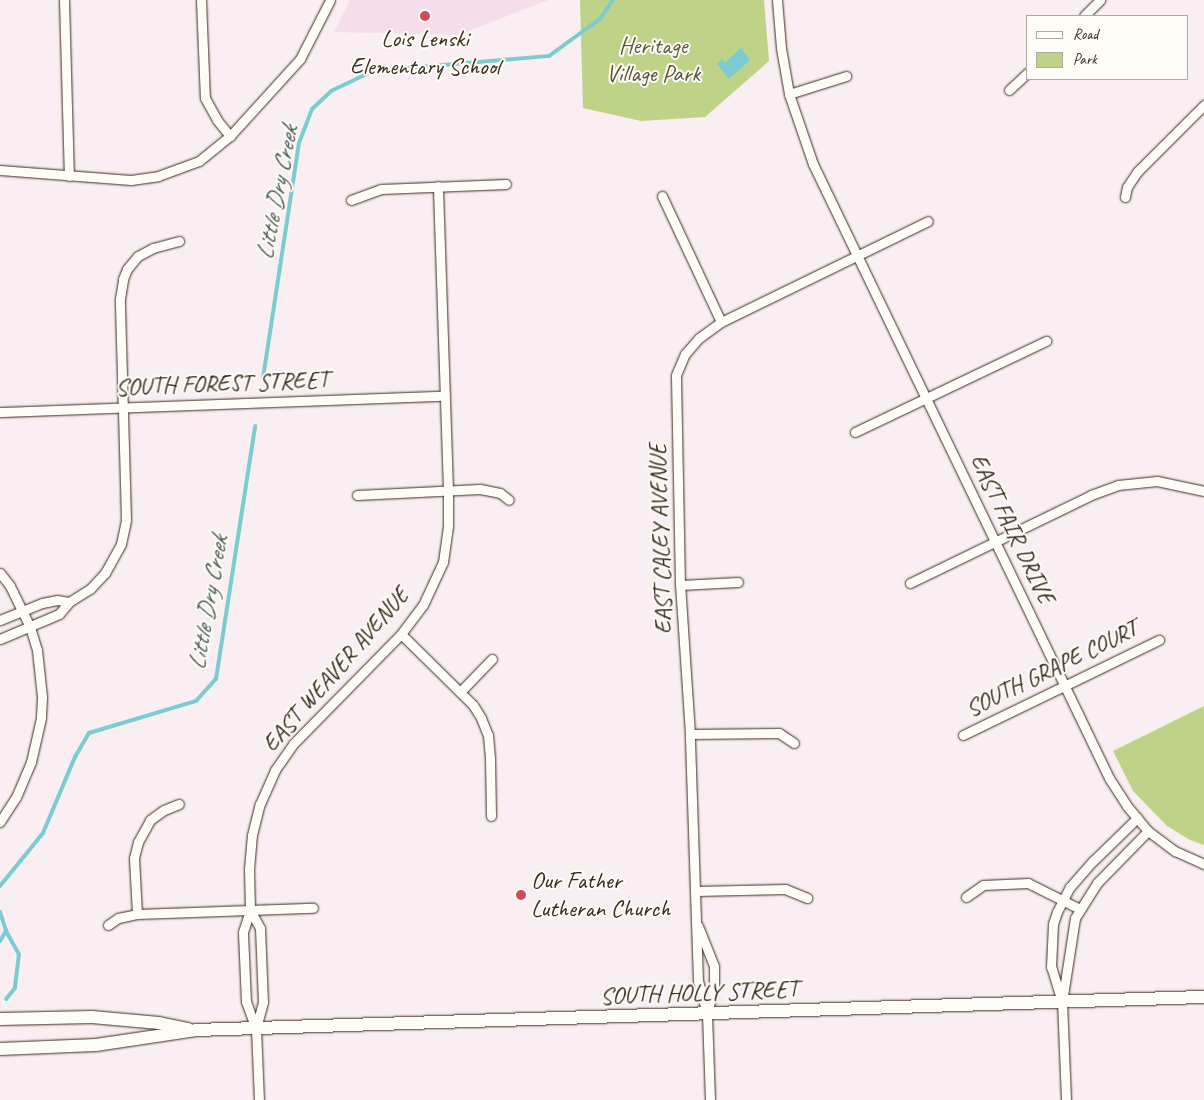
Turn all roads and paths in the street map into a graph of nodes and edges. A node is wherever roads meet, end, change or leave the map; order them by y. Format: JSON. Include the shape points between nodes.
{"nodes":[{"id":1,"x":64,"y":0,"type":"edge"},
{"id":2,"x":201,"y":0,"type":"edge"},
{"id":3,"x":330,"y":0,"type":"edge"},
{"id":4,"x":777,"y":0,"type":"edge"},
{"id":5,"x":1100,"y":0,"type":"edge"},
{"id":6,"x":1085,"y":15,"type":"edge"},
{"id":7,"x":1026,"y":74,"type":"edge"},
{"id":8,"x":846,"y":76,"type":"dead end"},
{"id":9,"x":1009,"y":90,"type":"dead end"},
{"id":10,"x":788,"y":94,"type":"junction"},
{"id":11,"x":1204,"y":105,"type":"edge"},
{"id":12,"x":230,"y":136,"type":"junction"},
{"id":13,"x":0,"y":170,"type":"edge"},
{"id":14,"x":70,"y":176,"type":"junction"},
{"id":15,"x":506,"y":184,"type":"dead end"},
{"id":16,"x":438,"y":186,"type":"junction"},
{"id":17,"x":662,"y":196,"type":"dead end"},
{"id":18,"x":1124,"y":197,"type":"dead end"},
{"id":19,"x":351,"y":200,"type":"dead end"},
{"id":20,"x":928,"y":222,"type":"dead end"},
{"id":21,"x":179,"y":241,"type":"dead end"},
{"id":22,"x":856,"y":255,"type":"junction"},
{"id":23,"x":721,"y":322,"type":"junction"},
{"id":24,"x":1046,"y":341,"type":"dead end"},
{"id":25,"x":445,"y":396,"type":"junction"},
{"id":26,"x":926,"y":399,"type":"junction"},
{"id":27,"x":123,"y":409,"type":"junction"},
{"id":28,"x":0,"y":412,"type":"edge"},
{"id":29,"x":855,"y":432,"type":"dead end"},
{"id":30,"x":448,"y":490,"type":"junction"},
{"id":31,"x":1204,"y":491,"type":"edge"},
{"id":32,"x":357,"y":495,"type":"dead end"},
{"id":33,"x":509,"y":500,"type":"dead end"},
{"id":34,"x":995,"y":541,"type":"junction"},
{"id":35,"x":0,"y":573,"type":"edge"},
{"id":36,"x":738,"y":582,"type":"dead end"},
{"id":37,"x":910,"y":583,"type":"dead end"},
{"id":38,"x":680,"y":585,"type":"junction"},
{"id":39,"x":68,"y":602,"type":"junction"},
{"id":40,"x":24,"y":610,"type":"junction"},
{"id":41,"x":0,"y":620,"type":"edge"},
{"id":42,"x":30,"y":627,"type":"junction"},
{"id":43,"x":401,"y":634,"type":"junction"},
{"id":44,"x":0,"y":639,"type":"edge"},
{"id":45,"x":1159,"y":640,"type":"dead end"},
{"id":46,"x":492,"y":658,"type":"dead end"},
{"id":47,"x":1065,"y":685,"type":"junction"},
{"id":48,"x":460,"y":692,"type":"junction"},
{"id":49,"x":690,"y":734,"type":"junction"},
{"id":50,"x":963,"y":734,"type":"dead end"},
{"id":51,"x":794,"y":743,"type":"dead end"},
{"id":52,"x":179,"y":804,"type":"dead end"},
{"id":53,"x":491,"y":816,"type":"dead end"},
{"id":54,"x":1137,"y":818,"type":"junction"},
{"id":55,"x":0,"y":822,"type":"edge"},
{"id":56,"x":1148,"y":831,"type":"junction"},
{"id":57,"x":1204,"y":864,"type":"edge"},
{"id":58,"x":696,"y":891,"type":"junction"},
{"id":59,"x":966,"y":897,"type":"dead end"},
{"id":60,"x":807,"y":898,"type":"dead end"},
{"id":61,"x":1063,"y":900,"type":"junction"},
{"id":62,"x":313,"y":908,"type":"dead end"},
{"id":63,"x":1080,"y":909,"type":"junction"},
{"id":64,"x":250,"y":910,"type":"junction"},
{"id":65,"x":137,"y":914,"type":"junction"},
{"id":66,"x":697,"y":924,"type":"junction"},
{"id":67,"x":108,"y":925,"type":"dead end"},
{"id":68,"x":1204,"y":997,"type":"edge"},
{"id":69,"x":1062,"y":1002,"type":"junction"},
{"id":70,"x":707,"y":1014,"type":"junction"},
{"id":71,"x":0,"y":1019,"type":"edge"},
{"id":72,"x":256,"y":1029,"type":"junction"},
{"id":73,"x":196,"y":1030,"type":"junction"},
{"id":74,"x":0,"y":1049,"type":"edge"},
{"id":75,"x":259,"y":1100,"type":"edge"},
{"id":76,"x":710,"y":1100,"type":"edge"},
{"id":77,"x":1066,"y":1100,"type":"edge"}],
"edges":[{"from":1,"to":14,"type":"street"},
{"from":2,"to":12,"type":"street","via":[[205,98],[216,120]]},
{"from":3,"to":12,"type":"street","via":[[300,60]]},
{"from":4,"to":10,"type":"street","name":"EAST FAIR DRIVE"},
{"from":5,"to":6,"type":"street"},
{"from":7,"to":9,"type":"street"},
{"from":8,"to":10,"type":"street"},
{"from":10,"to":22,"type":"street","name":"EAST FAIR DRIVE","via":[[813,164]]},
{"from":11,"to":18,"type":"street","via":[[1137,172]]},
{"from":12,"to":14,"type":"street","via":[[199,161],[158,176],[131,180]]},
{"from":13,"to":14,"type":"street"},
{"from":15,"to":16,"type":"street"},
{"from":16,"to":19,"type":"street","via":[[380,189]]},
{"from":16,"to":25,"type":"street","name":"EAST WEAVER AVENUE"},
{"from":17,"to":23,"type":"street"},
{"from":20,"to":22,"type":"street"},
{"from":21,"to":27,"type":"street","via":[[138,256],[123,279],[120,299]]},
{"from":22,"to":23,"type":"street","name":"EAST CALEY AVENUE"},
{"from":22,"to":26,"type":"street","name":"EAST FAIR DRIVE"},
{"from":23,"to":38,"type":"street","name":"EAST CALEY AVENUE","via":[[694,343],[676,375]]},
{"from":24,"to":26,"type":"street"},
{"from":25,"to":27,"type":"street","name":"SOUTH FOREST STREET"},
{"from":25,"to":30,"type":"street","name":"EAST WEAVER AVENUE"},
{"from":26,"to":29,"type":"street"},
{"from":26,"to":34,"type":"street","name":"EAST FAIR DRIVE"},
{"from":27,"to":28,"type":"street","name":"SOUTH FOREST STREET"},
{"from":27,"to":39,"type":"street","via":[[126,520],[121,544],[105,573],[90,588]]},
{"from":30,"to":32,"type":"street"},
{"from":30,"to":33,"type":"street","via":[[492,490]]},
{"from":30,"to":43,"type":"street","name":"EAST WEAVER AVENUE","via":[[443,562],[423,604]]},
{"from":31,"to":34,"type":"street","via":[[1157,481],[1118,485]]},
{"from":34,"to":37,"type":"street"},
{"from":34,"to":47,"type":"street","name":"EAST FAIR DRIVE"},
{"from":35,"to":40,"type":"street"},
{"from":36,"to":38,"type":"street"},
{"from":38,"to":49,"type":"street","name":"EAST CALEY AVENUE"},
{"from":39,"to":40,"type":"street","via":[[57,600]]},
{"from":39,"to":42,"type":"street","via":[[59,614]]},
{"from":40,"to":41,"type":"street"},
{"from":40,"to":42,"type":"street"},
{"from":42,"to":44,"type":"street"},
{"from":42,"to":55,"type":"street","via":[[41,675],[41,718],[27,774]]},
{"from":43,"to":48,"type":"street"},
{"from":43,"to":64,"type":"street","name":"EAST WEAVER AVENUE","via":[[293,744],[275,770],[260,804],[252,835]]},
{"from":45,"to":47,"type":"street","name":"SOUTH GRAPE COURT"},
{"from":46,"to":48,"type":"street"},
{"from":47,"to":50,"type":"street","name":"SOUTH GRAPE COURT"},
{"from":47,"to":54,"type":"street","name":"EAST FAIR DRIVE","via":[[1109,778]]},
{"from":48,"to":53,"type":"street","via":[[481,718],[488,735]]},
{"from":49,"to":51,"type":"street","via":[[779,733]]},
{"from":49,"to":58,"type":"street","name":"EAST CALEY AVENUE"},
{"from":52,"to":65,"type":"street","via":[[150,820],[138,842],[134,858]]},
{"from":54,"to":56,"type":"street","name":"EAST FAIR DRIVE"},
{"from":54,"to":61,"type":"street","via":[[1082,873]]},
{"from":56,"to":57,"type":"street","name":"EAST FAIR DRIVE","via":[[1175,851]]},
{"from":56,"to":63,"type":"street","via":[[1097,883]]},
{"from":58,"to":60,"type":"street","via":[[785,889]]},
{"from":58,"to":66,"type":"street","name":"EAST CALEY AVENUE"},
{"from":59,"to":61,"type":"street","via":[[983,885],[1015,882],[1028,883]]},
{"from":61,"to":63,"type":"street"},
{"from":61,"to":69,"type":"street","via":[[1053,924],[1050,954]]},
{"from":62,"to":64,"type":"street"},
{"from":63,"to":69,"type":"street","via":[[1072,930]]},
{"from":64,"to":65,"type":"street"},
{"from":64,"to":72,"type":"street","name":"EAST WEAVER AVENUE","via":[[243,932],[246,1002]]},
{"from":64,"to":72,"type":"street","name":"EAST WEAVER AVENUE","via":[[260,928],[263,1002]]},
{"from":65,"to":67,"type":"street","via":[[118,918]]},
{"from":66,"to":70,"type":"street","name":"EAST CALEY AVENUE","via":[[698,981]]},
{"from":66,"to":70,"type":"street","name":"EAST CALEY AVENUE","via":[[714,966],[714,987]]},
{"from":68,"to":69,"type":"main road","name":"SOUTH HOLLY STREET"},
{"from":69,"to":70,"type":"main road","name":"SOUTH HOLLY STREET"},
{"from":69,"to":77,"type":"street"},
{"from":70,"to":72,"type":"main road","name":"SOUTH HOLLY STREET"},
{"from":70,"to":76,"type":"street","name":"EAST CALEY AVENUE"},
{"from":71,"to":73,"type":"main road","name":"SOUTH HOLLY STREET","via":[[92,1017]]},
{"from":72,"to":73,"type":"main road","name":"SOUTH HOLLY STREET"},
{"from":72,"to":75,"type":"street","name":"EAST WEAVER AVENUE"},
{"from":73,"to":74,"type":"main road","name":"SOUTH HOLLY STREET","via":[[96,1045]]}]}
